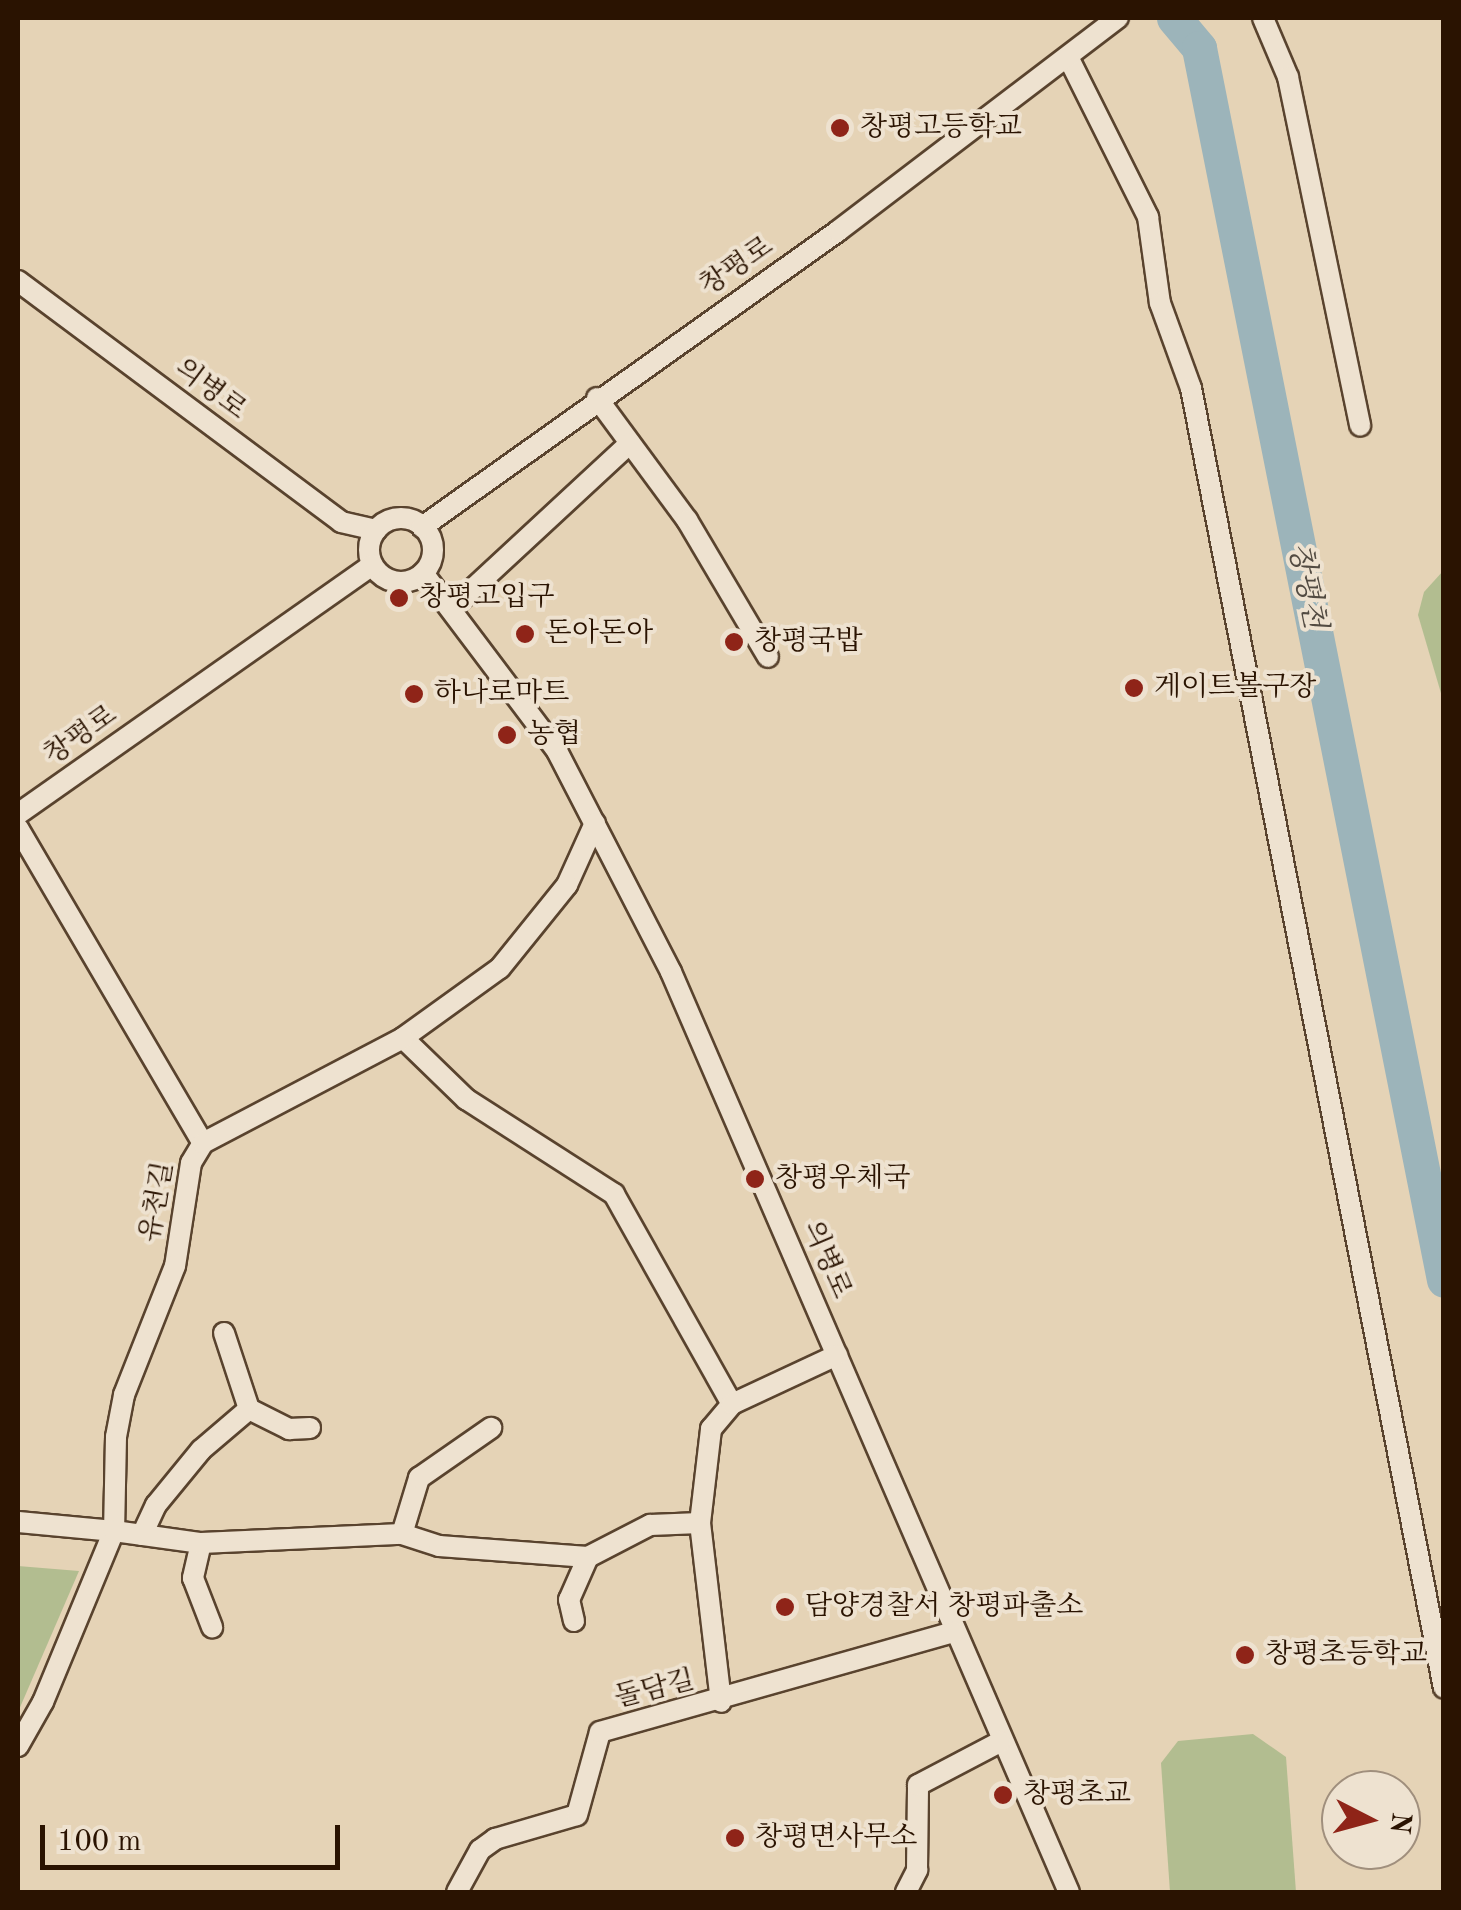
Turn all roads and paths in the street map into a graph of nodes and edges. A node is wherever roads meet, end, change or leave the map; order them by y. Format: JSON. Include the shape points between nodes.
{"nodes":[{"id":1,"x":1118,"y":18,"type":"edge"},
{"id":2,"x":1263,"y":18,"type":"edge"},
{"id":3,"x":1074,"y":54,"type":"junction"},
{"id":4,"x":18,"y":281,"type":"edge"},
{"id":5,"x":597,"y":398,"type":"junction"},
{"id":6,"x":1360,"y":426,"type":"dead end"},
{"id":7,"x":630,"y":442,"type":"junction"},
{"id":8,"x":422,"y":526,"type":"junction"},
{"id":9,"x":376,"y":530,"type":"junction"},
{"id":10,"x":372,"y":564,"type":"junction"},
{"id":11,"x":423,"y":573,"type":"junction"},
{"id":12,"x":454,"y":606,"type":"junction"},
{"id":13,"x":768,"y":658,"type":"dead end"},
{"id":14,"x":18,"y":814,"type":"edge"},
{"id":15,"x":595,"y":823,"type":"junction"},
{"id":16,"x":18,"y":828,"type":"edge"},
{"id":17,"x":403,"y":1038,"type":"junction"},
{"id":18,"x":203,"y":1143,"type":"junction"},
{"id":19,"x":224,"y":1333,"type":"dead end"},
{"id":20,"x":837,"y":1356,"type":"junction"},
{"id":21,"x":732,"y":1404,"type":"junction"},
{"id":22,"x":249,"y":1409,"type":"junction"},
{"id":23,"x":310,"y":1428,"type":"dead end"},
{"id":24,"x":491,"y":1428,"type":"dead end"},
{"id":25,"x":18,"y":1522,"type":"edge"},
{"id":26,"x":700,"y":1523,"type":"junction"},
{"id":27,"x":114,"y":1531,"type":"junction"},
{"id":28,"x":402,"y":1534,"type":"junction"},
{"id":29,"x":142,"y":1535,"type":"junction"},
{"id":30,"x":202,"y":1544,"type":"junction"},
{"id":31,"x":588,"y":1558,"type":"junction"},
{"id":32,"x":574,"y":1621,"type":"dead end"},
{"id":33,"x":212,"y":1627,"type":"dead end"},
{"id":34,"x":954,"y":1632,"type":"junction"},
{"id":35,"x":1444,"y":1688,"type":"edge"},
{"id":36,"x":722,"y":1702,"type":"junction"},
{"id":37,"x":1000,"y":1742,"type":"junction"},
{"id":38,"x":18,"y":1746,"type":"edge"},
{"id":39,"x":457,"y":1892,"type":"edge"},
{"id":40,"x":906,"y":1892,"type":"edge"},
{"id":41,"x":1069,"y":1892,"type":"edge"}],
"edges":[{"from":1,"to":3,"type":"street","name":"창평로"},
{"from":2,"to":6,"type":"street","via":[[1288,77]]},
{"from":3,"to":5,"type":"street","name":"창평로","via":[[838,231]]},
{"from":3,"to":35,"type":"street","via":[[1148,217],[1160,303],[1192,388]]},
{"from":4,"to":9,"type":"street","name":"의병로","via":[[341,522]]},
{"from":5,"to":7,"type":"street"},
{"from":5,"to":8,"type":"street","name":"창평로"},
{"from":7,"to":12,"type":"street"},
{"from":7,"to":13,"type":"street","via":[[687,520]]},
{"from":8,"to":9,"type":"street","via":[[394,518]]},
{"from":8,"to":11,"type":"street","via":[[433,548]]},
{"from":9,"to":10,"type":"street"},
{"from":10,"to":11,"type":"street","via":[[390,581]]},
{"from":10,"to":14,"type":"street","name":"창평로"},
{"from":11,"to":12,"type":"street","name":"의병로"},
{"from":12,"to":15,"type":"street","name":"의병로","via":[[556,751]]},
{"from":15,"to":17,"type":"street","via":[[567,885],[500,968]]},
{"from":15,"to":20,"type":"street","name":"의병로","via":[[671,972]]},
{"from":16,"to":18,"type":"street","name":"유천길"},
{"from":17,"to":18,"type":"street"},
{"from":17,"to":21,"type":"street","via":[[466,1099],[614,1194]]},
{"from":18,"to":27,"type":"street","name":"유천길","via":[[191,1163],[175,1266],[124,1395]]},
{"from":19,"to":22,"type":"street"},
{"from":20,"to":21,"type":"street"},
{"from":20,"to":34,"type":"street","name":"의병로"},
{"from":21,"to":26,"type":"street","via":[[712,1429]]},
{"from":22,"to":23,"type":"street","via":[[289,1429]]},
{"from":22,"to":29,"type":"street","via":[[200,1450],[156,1505]]},
{"from":24,"to":28,"type":"street","via":[[420,1478]]},
{"from":25,"to":27,"type":"street"},
{"from":26,"to":31,"type":"street","via":[[650,1525]]},
{"from":26,"to":36,"type":"street"},
{"from":27,"to":29,"type":"street"},
{"from":27,"to":38,"type":"street"},
{"from":28,"to":30,"type":"street"},
{"from":28,"to":31,"type":"street","via":[[439,1546]]},
{"from":29,"to":30,"type":"street"},
{"from":30,"to":33,"type":"street","via":[[193,1578]]},
{"from":31,"to":32,"type":"street","via":[[570,1600]]},
{"from":34,"to":36,"type":"street","name":"돌담길"},
{"from":34,"to":37,"type":"street","name":"의병로"},
{"from":36,"to":39,"type":"street","name":"돌담길","via":[[600,1732],[576,1816],[494,1840],[480,1850]]},
{"from":37,"to":40,"type":"street","via":[[918,1785],[918,1870]]},
{"from":37,"to":41,"type":"street","name":"의병로"}]}
